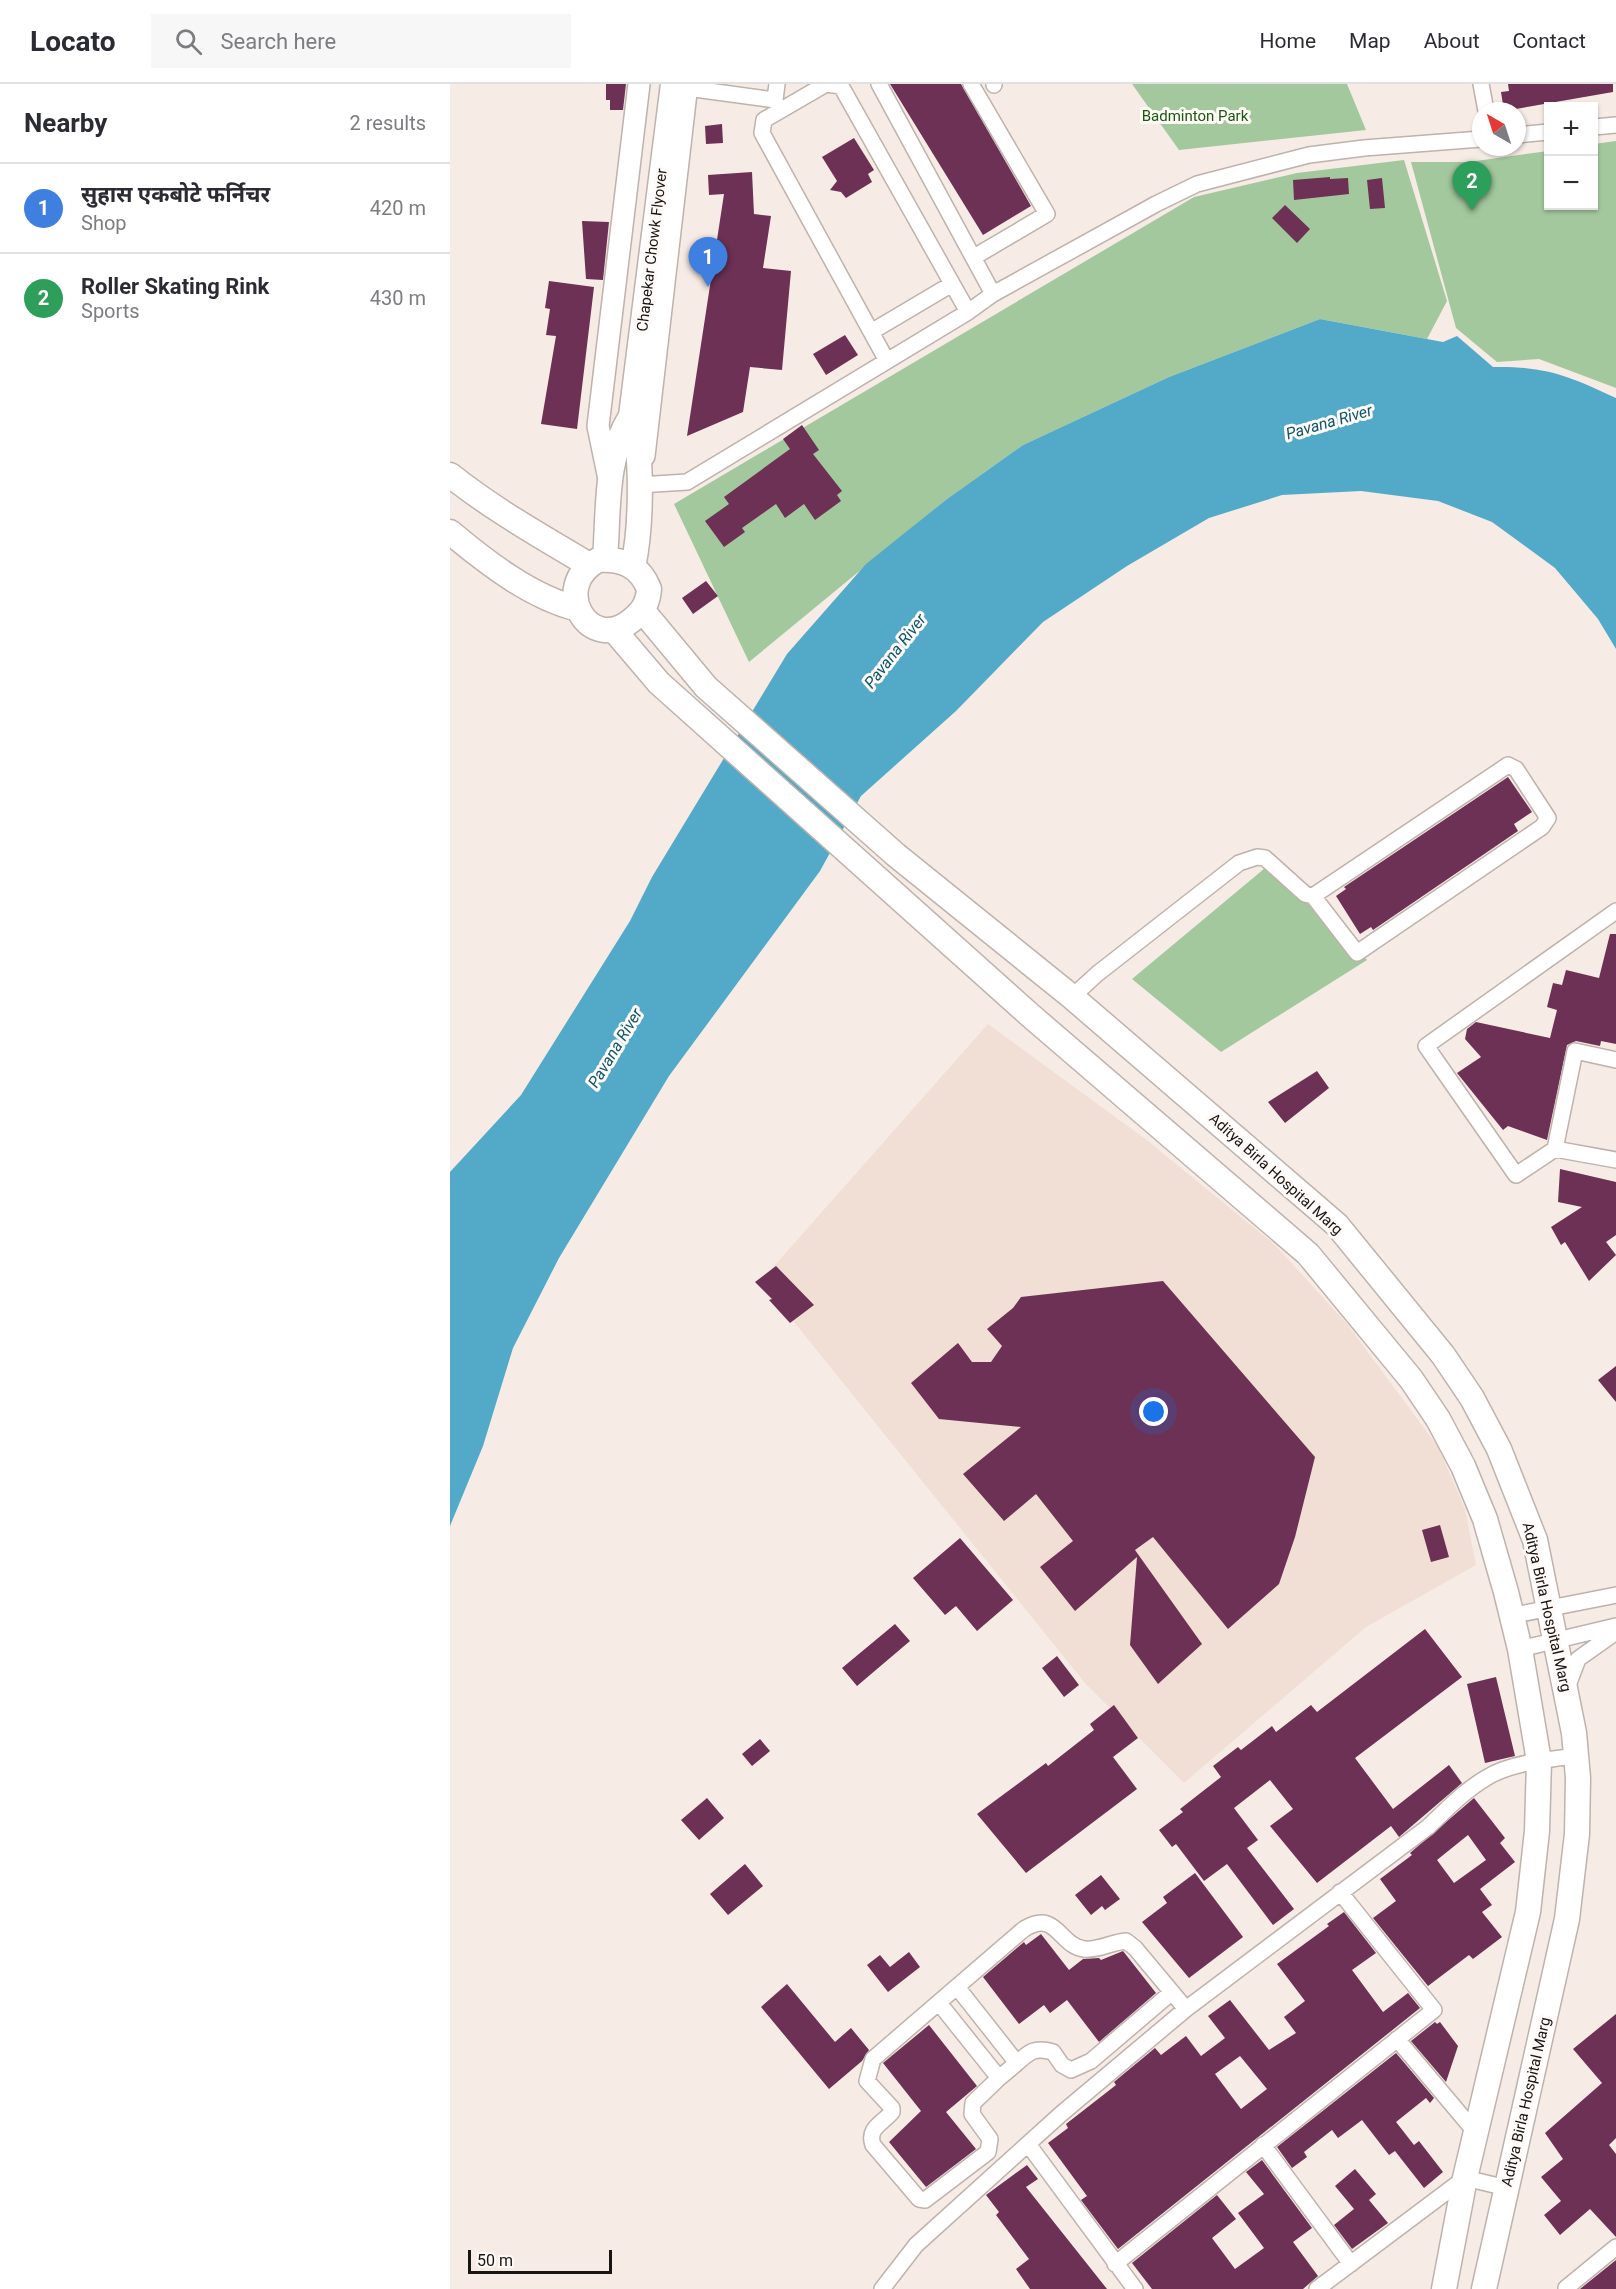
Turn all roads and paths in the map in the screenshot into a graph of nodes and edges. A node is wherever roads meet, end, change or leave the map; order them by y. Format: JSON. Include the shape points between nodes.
{"nodes":[{"id":1,"x":639,"y":84,"type":"edge"},
{"id":2,"x":777,"y":84,"type":"edge"},
{"id":3,"x":879,"y":84,"type":"edge"},
{"id":4,"x":971,"y":84,"type":"edge"},
{"id":5,"x":1481,"y":84,"type":"edge"},
{"id":6,"x":682,"y":85,"type":"edge"},
{"id":7,"x":1484,"y":102,"type":"edge"},
{"id":8,"x":1616,"y":125,"type":"edge"},
{"id":9,"x":1598,"y":127,"type":"edge"},
{"id":10,"x":1544,"y":132,"type":"edge"},
{"id":11,"x":1526,"y":134,"type":"edge"},
{"id":12,"x":1472,"y":140,"type":"edge"},
{"id":13,"x":974,"y":257,"type":"junction"},
{"id":14,"x":952,"y":284,"type":"junction"},
{"id":15,"x":993,"y":294,"type":"junction"},
{"id":16,"x":968,"y":312,"type":"junction"},
{"id":17,"x":871,"y":332,"type":"junction"},
{"id":18,"x":887,"y":362,"type":"junction"},
{"id":19,"x":631,"y":416,"type":"junction"},
{"id":20,"x":450,"y":475,"type":"edge"},
{"id":21,"x":609,"y":480,"type":"junction"},
{"id":22,"x":638,"y":480,"type":"junction"},
{"id":23,"x":450,"y":532,"type":"edge"},
{"id":24,"x":597,"y":562,"type":"junction"},
{"id":25,"x":633,"y":567,"type":"junction"},
{"id":26,"x":578,"y":609,"type":"junction"},
{"id":27,"x":642,"y":610,"type":"junction"},
{"id":28,"x":614,"y":630,"type":"junction"},
{"id":29,"x":922,"y":876,"type":"junction"},
{"id":30,"x":1313,"y":896,"type":"junction"},
{"id":31,"x":901,"y":899,"type":"junction"},
{"id":32,"x":1616,"y":911,"type":"edge"},
{"id":33,"x":1072,"y":997,"type":"junction"},
{"id":34,"x":1616,"y":1060,"type":"edge"},
{"id":35,"x":1555,"y":1149,"type":"junction"},
{"id":36,"x":1616,"y":1160,"type":"edge"},
{"id":37,"x":1616,"y":1595,"type":"edge"},
{"id":38,"x":1547,"y":1607,"type":"junction"},
{"id":39,"x":1510,"y":1616,"type":"junction"},
{"id":40,"x":1616,"y":1626,"type":"edge"},
{"id":41,"x":1616,"y":1632,"type":"edge"},
{"id":42,"x":1557,"y":1641,"type":"junction"},
{"id":43,"x":1520,"y":1649,"type":"junction"},
{"id":44,"x":1566,"y":1690,"type":"junction"},
{"id":45,"x":1577,"y":1756,"type":"junction"},
{"id":46,"x":1539,"y":1761,"type":"junction"},
{"id":47,"x":1340,"y":1892,"type":"junction"},
{"id":48,"x":957,"y":1987,"type":"junction"},
{"id":49,"x":1172,"y":1992,"type":"junction"},
{"id":50,"x":939,"y":2003,"type":"junction"},
{"id":51,"x":1186,"y":2009,"type":"junction"},
{"id":52,"x":1397,"y":2039,"type":"junction"},
{"id":53,"x":1017,"y":2063,"type":"junction"},
{"id":54,"x":999,"y":2078,"type":"junction"},
{"id":55,"x":1476,"y":2133,"type":"junction"},
{"id":56,"x":1028,"y":2144,"type":"junction"},
{"id":57,"x":1263,"y":2145,"type":"junction"},
{"id":58,"x":1465,"y":2178,"type":"junction"},
{"id":59,"x":1507,"y":2188,"type":"junction"},
{"id":60,"x":1616,"y":2247,"type":"edge"},
{"id":61,"x":1115,"y":2264,"type":"junction"},
{"id":62,"x":1351,"y":2264,"type":"junction"},
{"id":63,"x":1566,"y":2288,"type":"dead end"},
{"id":64,"x":882,"y":2289,"type":"edge"},
{"id":65,"x":1135,"y":2289,"type":"edge"},
{"id":66,"x":1317,"y":2289,"type":"edge"},
{"id":67,"x":1444,"y":2289,"type":"edge"},
{"id":68,"x":1484,"y":2289,"type":"edge"}],
"edges":[{"from":1,"to":21,"type":"main road","via":[[598,426]]},
{"from":2,"to":6,"type":"street","via":[[775,100]]},
{"from":3,"to":13,"type":"street"},
{"from":4,"to":13,"type":"street","via":[[1047,214]]},
{"from":5,"to":7,"type":"street"},
{"from":6,"to":19,"type":"main road","name":"Chapekar Chowk Flyover"},
{"from":6,"to":22,"type":"main road","via":[[644,460]]},
{"from":8,"to":9,"type":"street"},
{"from":10,"to":11,"type":"street"},
{"from":12,"to":15,"type":"street","via":[[1308,155],[1197,184]]},
{"from":13,"to":15,"type":"street"},
{"from":14,"to":16,"type":"street"},
{"from":14,"to":17,"type":"street"},
{"from":14,"to":17,"type":"street","via":[[841,86],[826,84],[776,112],[764,120],[762,133]]},
{"from":15,"to":16,"type":"street"},
{"from":16,"to":18,"type":"street"},
{"from":17,"to":18,"type":"street"},
{"from":18,"to":22,"type":"street","via":[[687,482]]},
{"from":19,"to":21,"type":"main road","name":"Chapekar Chowk Flyover","via":[[621,432]]},
{"from":19,"to":22,"type":"main road","name":"Chapekar Chowk Flyover","via":[[637,433]]},
{"from":20,"to":24,"type":"main road","via":[[532,533]]},
{"from":21,"to":24,"type":"main road","name":"Chapekar Chowk Flyover"},
{"from":22,"to":25,"type":"main road","name":"Chapekar Chowk Flyover"},
{"from":23,"to":26,"type":"main road","via":[[514,580],[559,604]]},
{"from":24,"to":25,"type":"main road","via":[[619,561]]},
{"from":24,"to":26,"type":"main road","via":[[576,580]]},
{"from":25,"to":27,"type":"main road","via":[[650,589]]},
{"from":26,"to":28,"type":"main road","via":[[595,627]]},
{"from":27,"to":28,"type":"main road"},
{"from":27,"to":29,"type":"main road","name":"Aditya Birla Hospital Marg","via":[[706,687]]},
{"from":28,"to":31,"type":"main road","via":[[659,683]]},
{"from":29,"to":31,"type":"main road"},
{"from":29,"to":33,"type":"main road","name":"Aditya Birla Hospital Marg"},
{"from":30,"to":30,"type":"street","via":[[1503,766],[1516,769],[1548,818],[1542,827],[1357,953]]},
{"from":30,"to":33,"type":"street","via":[[1305,894],[1265,858],[1248,858],[1115,959]]},
{"from":31,"to":39,"type":"main road","via":[[1124,1098],[1308,1254],[1338,1288],[1411,1379],[1463,1466],[1485,1519]]},
{"from":32,"to":35,"type":"street","via":[[1426,1046],[1516,1175]]},
{"from":33,"to":38,"type":"main road","name":"Aditya Birla Hospital Marg","via":[[1337,1226],[1443,1355],[1472,1398],[1523,1504],[1538,1551]]},
{"from":34,"to":35,"type":"street","via":[[1575,1051]]},
{"from":35,"to":36,"type":"street"},
{"from":37,"to":38,"type":"street"},
{"from":38,"to":39,"type":"street"},
{"from":38,"to":42,"type":"main road","name":"Aditya Birla Hospital Marg"},
{"from":39,"to":43,"type":"main road"},
{"from":40,"to":42,"type":"street"},
{"from":41,"to":44,"type":"street","via":[[1578,1659]]},
{"from":42,"to":43,"type":"street"},
{"from":42,"to":44,"type":"main road","name":"Aditya Birla Hospital Marg"},
{"from":43,"to":46,"type":"main road"},
{"from":44,"to":45,"type":"main road","name":"Aditya Birla Hospital Marg"},
{"from":45,"to":46,"type":"street"},
{"from":45,"to":59,"type":"main road","name":"Aditya Birla Hospital Marg","via":[[1577,1834],[1567,1919]]},
{"from":46,"to":47,"type":"street","via":[[1488,1776],[1428,1827]]},
{"from":46,"to":55,"type":"main road","via":[[1537,1831],[1528,1912]]},
{"from":47,"to":51,"type":"street"},
{"from":47,"to":52,"type":"street","via":[[1434,2010]]},
{"from":48,"to":49,"type":"street","via":[[1023,1929],[1034,1923],[1046,1923],[1086,1949],[1126,1941]]},
{"from":48,"to":50,"type":"street"},
{"from":48,"to":53,"type":"street"},
{"from":49,"to":51,"type":"street"},
{"from":49,"to":53,"type":"street","via":[[1079,2067],[1071,2070],[1053,2052],[1043,2049],[1032,2050]]},
{"from":50,"to":54,"type":"street"},
{"from":50,"to":54,"type":"street","via":[[873,2059],[867,2081],[892,2108],[873,2130],[873,2145],[919,2199],[925,2200],[988,2152],[990,2139],[972,2114],[973,2103]]},
{"from":51,"to":56,"type":"street"},
{"from":52,"to":55,"type":"street"},
{"from":52,"to":57,"type":"street"},
{"from":53,"to":54,"type":"street"},
{"from":55,"to":58,"type":"main road"},
{"from":56,"to":61,"type":"street"},
{"from":56,"to":64,"type":"street","via":[[916,2245]]},
{"from":57,"to":61,"type":"street"},
{"from":57,"to":62,"type":"street"},
{"from":58,"to":59,"type":"street"},
{"from":58,"to":62,"type":"street"},
{"from":58,"to":67,"type":"main road"},
{"from":59,"to":68,"type":"main road","name":"Aditya Birla Hospital Marg"},
{"from":60,"to":63,"type":"street"},
{"from":61,"to":65,"type":"street"},
{"from":62,"to":66,"type":"street"}]}
